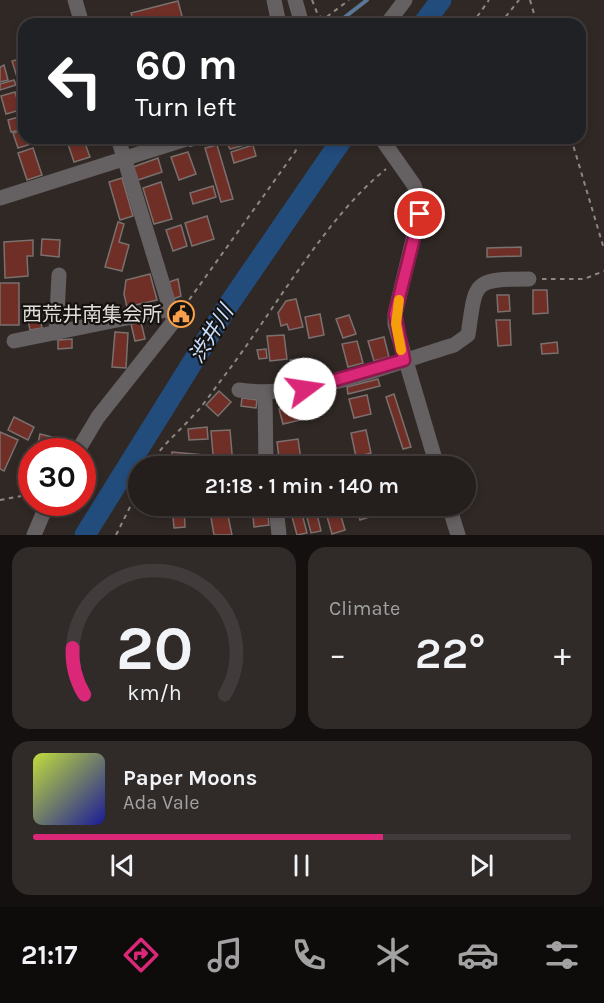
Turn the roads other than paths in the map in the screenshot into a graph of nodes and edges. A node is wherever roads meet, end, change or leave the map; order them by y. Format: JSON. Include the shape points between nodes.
{"nodes":[{"id":1,"x":75,"y":0,"type":"edge"},
{"id":2,"x":274,"y":0,"type":"edge"},
{"id":3,"x":295,"y":0,"type":"edge"},
{"id":4,"x":405,"y":0,"type":"edge"},
{"id":5,"x":80,"y":18,"type":"edge"},
{"id":6,"x":278,"y":18,"type":"edge"},
{"id":7,"x":300,"y":18,"type":"edge"},
{"id":8,"x":392,"y":18,"type":"edge"},
{"id":9,"x":120,"y":144,"type":"edge"},
{"id":10,"x":174,"y":144,"type":"edge"},
{"id":11,"x":389,"y":148,"type":"edge"},
{"id":12,"x":125,"y":163,"type":"junction"},
{"id":13,"x":0,"y":198,"type":"edge"},
{"id":14,"x":59,"y":275,"type":"dead end"},
{"id":15,"x":529,"y":279,"type":"road end"},
{"id":16,"x":173,"y":315,"type":"junction"},
{"id":17,"x":56,"y":333,"type":"junction"},
{"id":18,"x":14,"y":341,"type":"dead end"},
{"id":19,"x":404,"y":360,"type":"junction"},
{"id":20,"x":239,"y":390,"type":"dead end"},
{"id":21,"x":265,"y":394,"type":"junction"},
{"id":22,"x":85,"y":438,"type":"edge"},
{"id":23,"x":266,"y":456,"type":"edge"},
{"id":24,"x":434,"y":456,"type":"edge"},
{"id":25,"x":42,"y":516,"type":"edge"},
{"id":26,"x":277,"y":516,"type":"edge"},
{"id":27,"x":452,"y":516,"type":"edge"},
{"id":28,"x":34,"y":535,"type":"edge"},
{"id":29,"x":279,"y":535,"type":"edge"},
{"id":30,"x":458,"y":535,"type":"edge"}],
"edges":[{"from":1,"to":5,"type":"street"},
{"from":2,"to":6,"type":"street"},
{"from":3,"to":7,"type":"street"},
{"from":4,"to":8,"type":"street"},
{"from":9,"to":12,"type":"street"},
{"from":10,"to":12,"type":"street"},
{"from":11,"to":19,"type":"street","via":[[414,185],[421,206],[395,314]]},
{"from":12,"to":13,"type":"street"},
{"from":12,"to":16,"type":"street"},
{"from":14,"to":17,"type":"street"},
{"from":15,"to":19,"type":"street","via":[[481,284],[476,289],[468,335],[454,345]]},
{"from":16,"to":17,"type":"street"},
{"from":16,"to":22,"type":"street"},
{"from":17,"to":18,"type":"street"},
{"from":19,"to":21,"type":"street","via":[[320,386]]},
{"from":19,"to":24,"type":"street"},
{"from":20,"to":21,"type":"street"},
{"from":21,"to":23,"type":"street"},
{"from":25,"to":28,"type":"street"},
{"from":26,"to":29,"type":"street"},
{"from":27,"to":30,"type":"street"}]}
